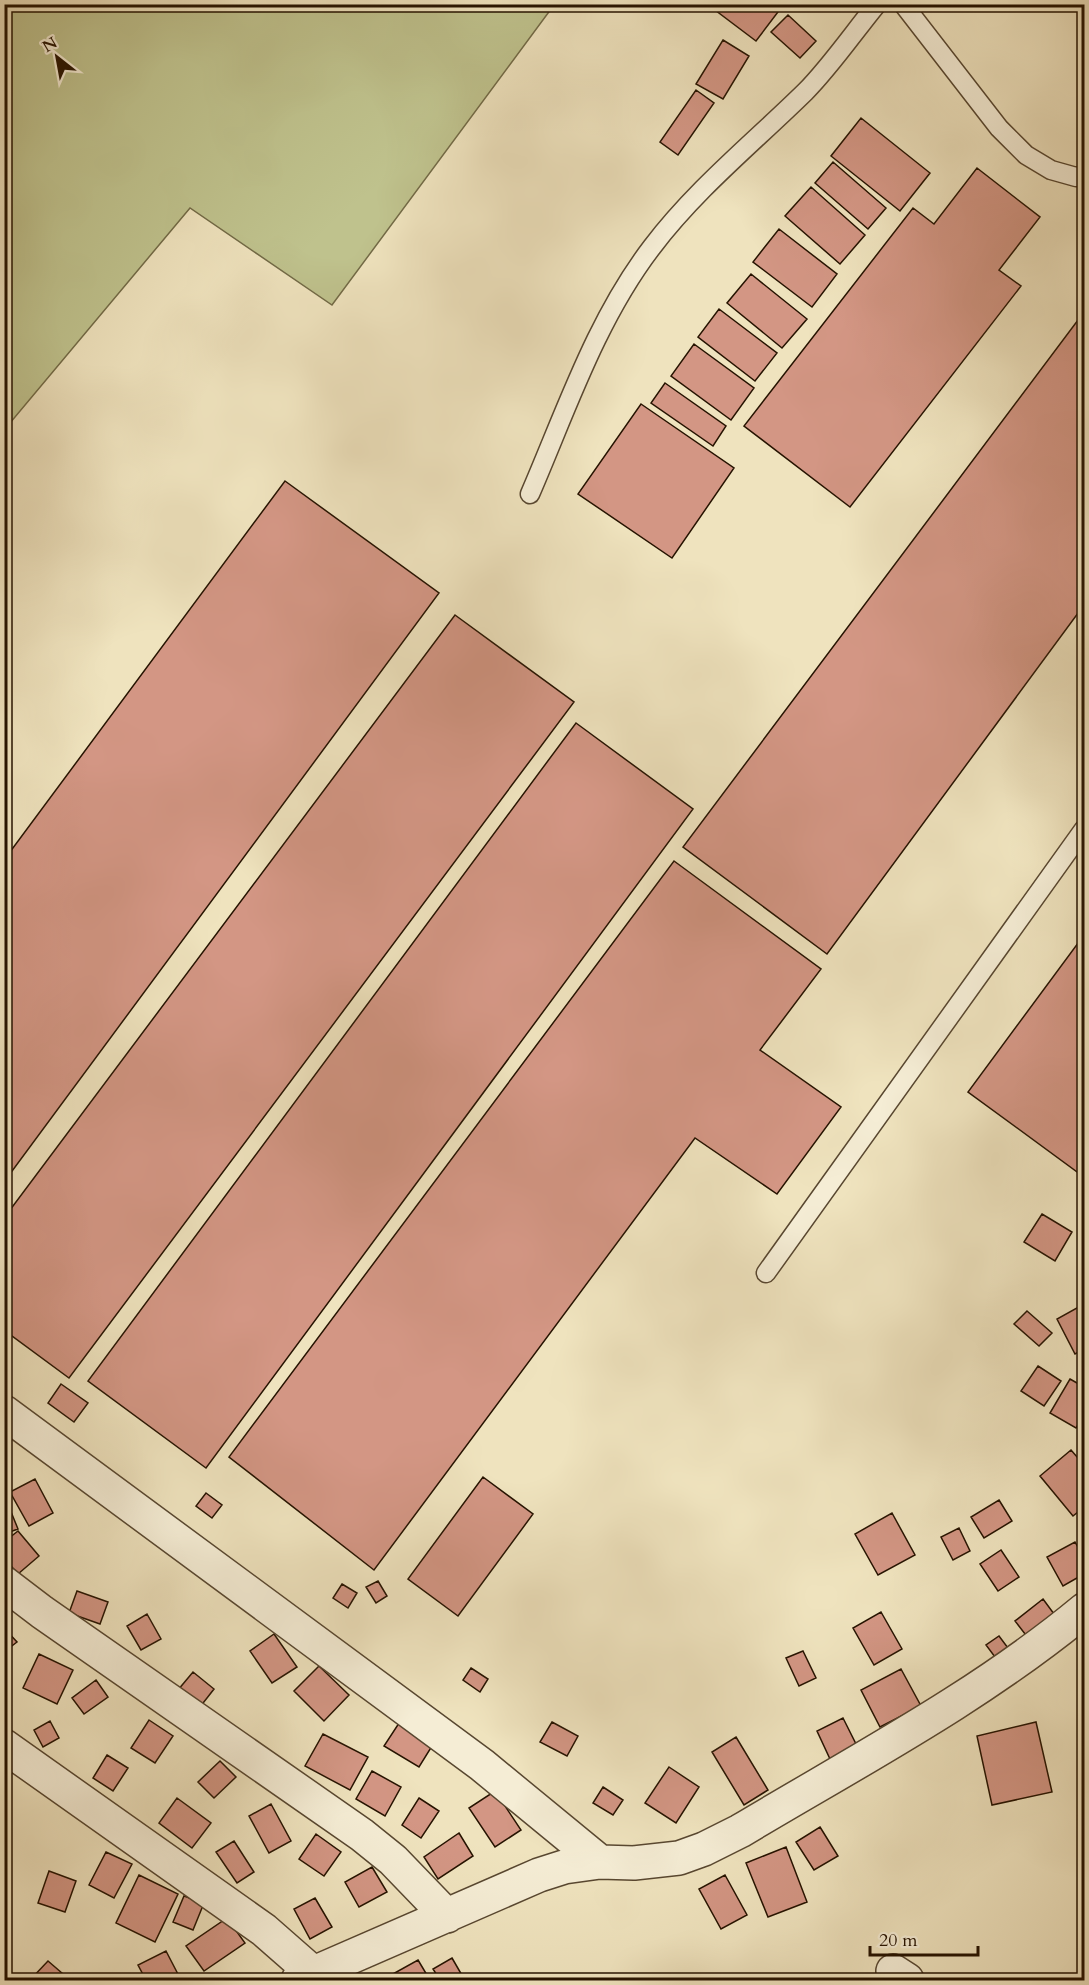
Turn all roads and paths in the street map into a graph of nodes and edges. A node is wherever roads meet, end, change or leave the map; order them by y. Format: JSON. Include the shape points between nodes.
{"nodes":[{"id":1,"x":877,"y":4,"type":"edge"},
{"id":2,"x":903,"y":4,"type":"edge"},
{"id":3,"x":1084,"y":176,"type":"edge"},
{"id":4,"x":530,"y":494,"type":"dead end"},
{"id":5,"x":1084,"y":829,"type":"edge"},
{"id":6,"x":766,"y":1272,"type":"dead end"},
{"id":7,"x":4,"y":1412,"type":"edge"},
{"id":8,"x":4,"y":1582,"type":"edge"},
{"id":9,"x":1084,"y":1610,"type":"edge"},
{"id":10,"x":4,"y":1746,"type":"edge"},
{"id":11,"x":600,"y":1862,"type":"junction"},
{"id":12,"x":447,"y":1916,"type":"junction"},
{"id":13,"x":311,"y":1978,"type":"edge"}],
"edges":[{"from":1,"to":4,"type":"lane","via":[[807,90],[692,199],[652,247],[612,309]]},
{"from":2,"to":3,"type":"lane","via":[[999,128],[1026,155],[1050,170]]},
{"from":5,"to":6,"type":"lane"},
{"from":7,"to":11,"type":"street","via":[[482,1765]]},
{"from":8,"to":12,"type":"street","via":[[51,1619],[362,1835],[415,1880]]},
{"from":9,"to":11,"type":"street","via":[[1044,1644],[983,1686],[740,1831],[679,1858]]},
{"from":10,"to":13,"type":"street","via":[[264,1930]]},
{"from":11,"to":12,"type":"street","via":[[539,1875]]},
{"from":12,"to":13,"type":"street"}]}
